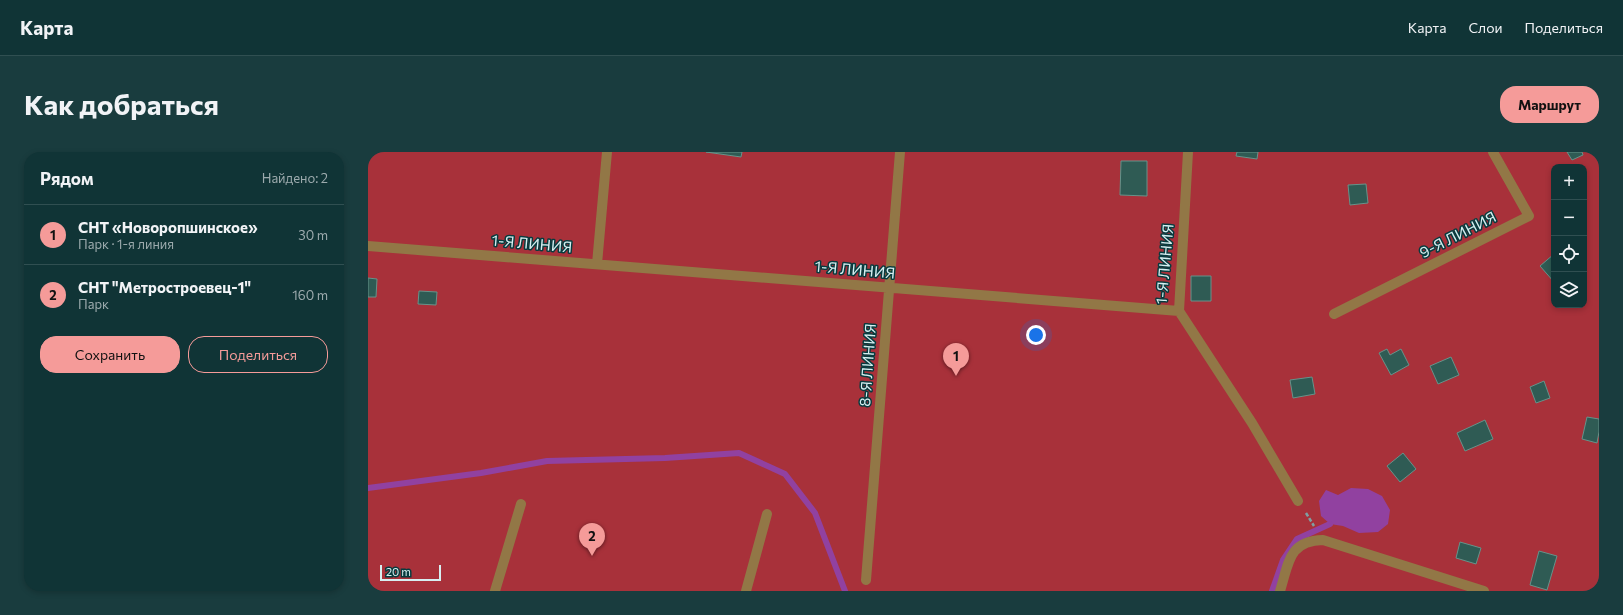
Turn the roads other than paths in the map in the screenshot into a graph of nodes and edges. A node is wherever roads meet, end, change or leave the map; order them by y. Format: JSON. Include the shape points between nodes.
{"nodes":[{"id":1,"x":607,"y":152,"type":"edge"},
{"id":2,"x":900,"y":152,"type":"edge"},
{"id":3,"x":1188,"y":152,"type":"edge"},
{"id":4,"x":1493,"y":152,"type":"edge"},
{"id":5,"x":368,"y":246,"type":"edge"},
{"id":6,"x":597,"y":264,"type":"junction"},
{"id":7,"x":889,"y":287,"type":"junction"},
{"id":8,"x":1179,"y":312,"type":"junction"},
{"id":9,"x":1334,"y":314,"type":"dead end"},
{"id":10,"x":1298,"y":501,"type":"road end"},
{"id":11,"x":521,"y":504,"type":"dead end"},
{"id":12,"x":767,"y":514,"type":"dead end"},
{"id":13,"x":866,"y":580,"type":"dead end"},
{"id":14,"x":495,"y":591,"type":"edge"},
{"id":15,"x":746,"y":591,"type":"edge"},
{"id":16,"x":1280,"y":591,"type":"edge"},
{"id":17,"x":1484,"y":591,"type":"edge"}],
"edges":[{"from":1,"to":6,"type":"street"},
{"from":2,"to":7,"type":"street","name":"8-Я ЛИНИЯ"},
{"from":3,"to":8,"type":"street","name":"1-Я ЛИНИЯ"},
{"from":4,"to":9,"type":"street","name":"9-Я ЛИНИЯ","via":[[1529,216]]},
{"from":5,"to":6,"type":"street","name":"1-Я ЛИНИЯ"},
{"from":6,"to":7,"type":"street","name":"1-Я ЛИНИЯ"},
{"from":7,"to":8,"type":"street","name":"1-Я ЛИНИЯ"},
{"from":7,"to":13,"type":"street","name":"8-Я ЛИНИЯ"},
{"from":8,"to":10,"type":"street","via":[[1252,422]]},
{"from":11,"to":14,"type":"street"},
{"from":12,"to":15,"type":"street"},
{"from":16,"to":17,"type":"street","via":[[1291,556],[1300,545],[1323,540]]}]}
